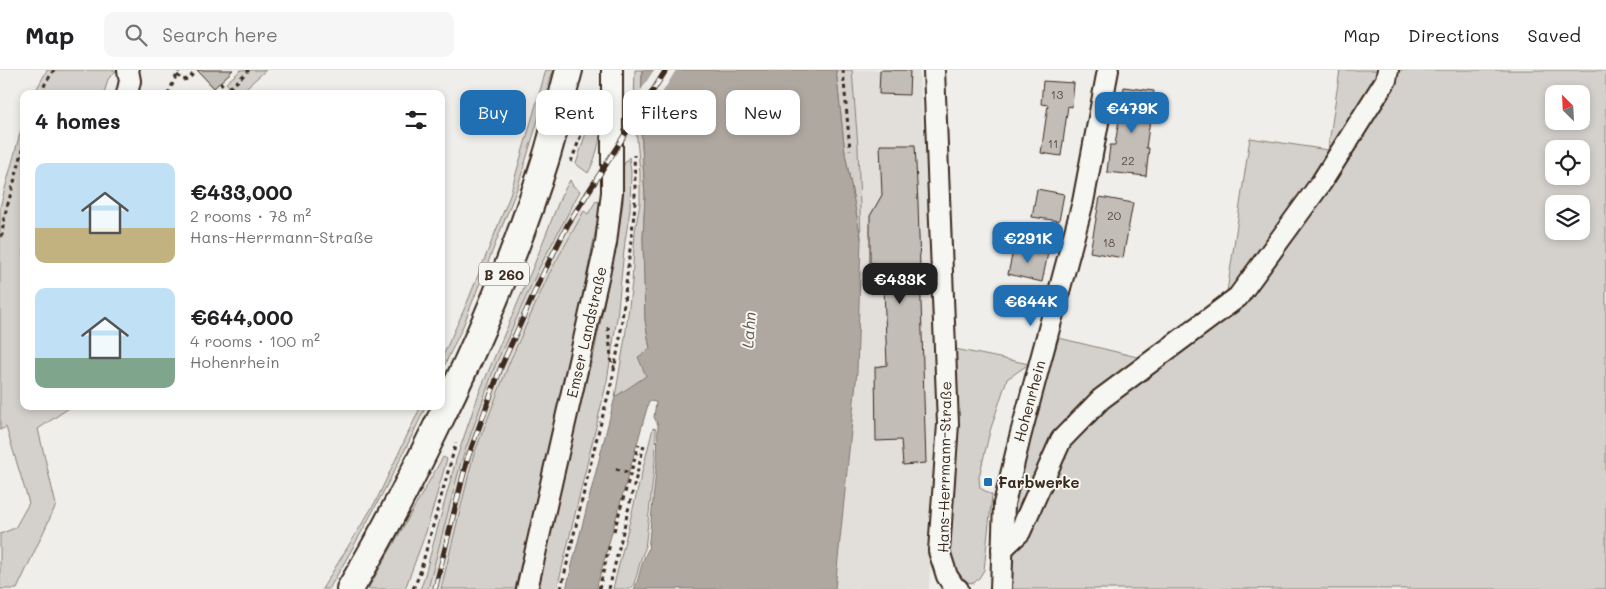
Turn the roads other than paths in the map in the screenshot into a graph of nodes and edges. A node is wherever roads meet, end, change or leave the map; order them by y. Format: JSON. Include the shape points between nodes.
{"nodes":[{"id":1,"x":128,"y":70,"type":"edge"},
{"id":2,"x":569,"y":70,"type":"edge"},
{"id":3,"x":612,"y":70,"type":"edge"},
{"id":4,"x":934,"y":70,"type":"edge"},
{"id":5,"x":1108,"y":70,"type":"edge"},
{"id":6,"x":1388,"y":70,"type":"edge"},
{"id":7,"x":128,"y":90,"type":"edge"},
{"id":8,"x":445,"y":407,"type":"edge"},
{"id":9,"x":444,"y":410,"type":"edge"},
{"id":10,"x":1002,"y":549,"type":"junction"},
{"id":11,"x":350,"y":589,"type":"edge"},
{"id":12,"x":528,"y":589,"type":"edge"},
{"id":13,"x":958,"y":589,"type":"edge"},
{"id":14,"x":1001,"y":589,"type":"edge"}],
"edges":[{"from":1,"to":7,"type":"street"},
{"from":2,"to":8,"type":"main road","number":"B 260","via":[[546,157],[520,235],[483,328]]},
{"from":3,"to":12,"type":"street","name":"Emser Landstraße","via":[[612,192],[606,243]]},
{"from":4,"to":13,"type":"street","name":"Hans-Herrmann-Straße","via":[[948,424],[939,550],[947,576]]},
{"from":5,"to":10,"type":"street","name":"Hohenrhein","via":[[1083,202],[1004,504]]},
{"from":6,"to":10,"type":"street","via":[[1386,80],[1321,183],[1238,298],[1101,399],[1061,440],[1020,532]]},
{"from":9,"to":11,"type":"main road","number":"B 260"},
{"from":10,"to":14,"type":"street","name":"Hohenrhein"}]}
